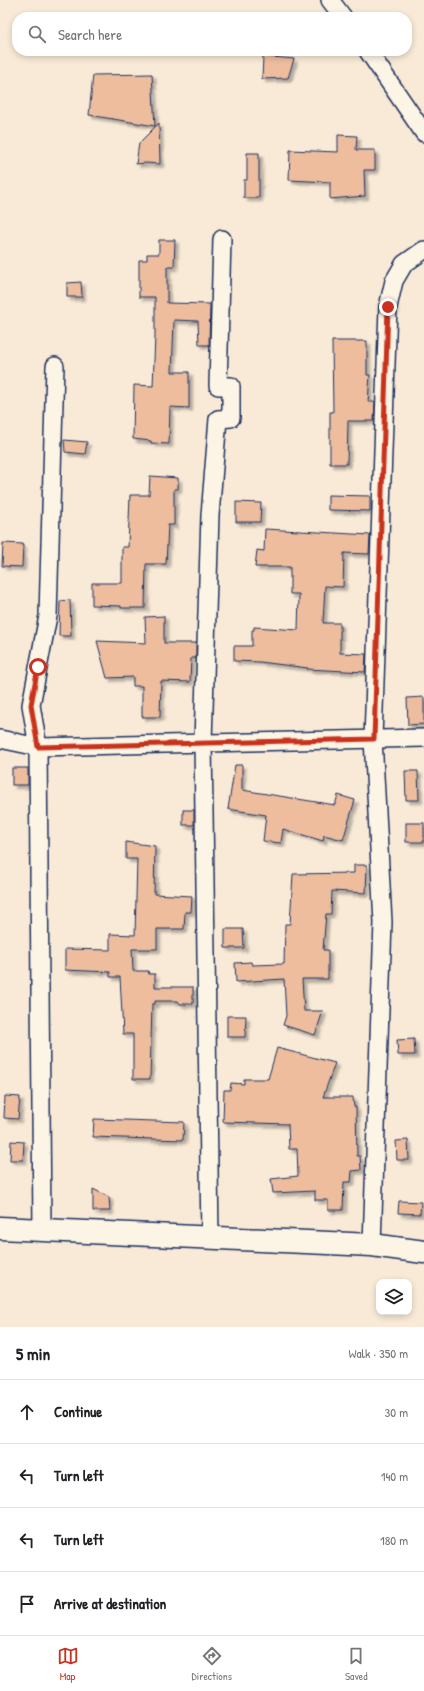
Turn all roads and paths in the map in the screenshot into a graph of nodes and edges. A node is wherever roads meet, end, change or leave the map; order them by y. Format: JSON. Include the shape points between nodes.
{"nodes":[{"id":1,"x":330,"y":0,"type":"edge"},
{"id":2,"x":339,"y":12,"type":"edge"},
{"id":3,"x":371,"y":56,"type":"edge"},
{"id":4,"x":424,"y":133,"type":"edge"},
{"id":5,"x":222,"y":240,"type":"dead end"},
{"id":6,"x":424,"y":250,"type":"edge"},
{"id":7,"x":55,"y":366,"type":"dead end"},
{"id":8,"x":424,"y":738,"type":"edge"},
{"id":9,"x":0,"y":739,"type":"edge"},
{"id":10,"x":374,"y":739,"type":"junction"},
{"id":11,"x":203,"y":742,"type":"junction"},
{"id":12,"x":38,"y":747,"type":"junction"},
{"id":13,"x":0,"y":1228,"type":"edge"},
{"id":14,"x":42,"y":1230,"type":"junction"},
{"id":15,"x":210,"y":1238,"type":"junction"},
{"id":16,"x":372,"y":1245,"type":"junction"},
{"id":17,"x":424,"y":1252,"type":"edge"}],
"edges":[{"from":1,"to":2,"type":"street"},
{"from":3,"to":4,"type":"street"},
{"from":5,"to":11,"type":"street","via":[[218,386],[231,386],[231,418],[218,419],[210,515]]},
{"from":6,"to":10,"type":"street","via":[[404,264],[394,281],[388,307]]},
{"from":7,"to":12,"type":"street","via":[[48,616],[31,705]]},
{"from":8,"to":10,"type":"street"},
{"from":9,"to":12,"type":"street"},
{"from":10,"to":11,"type":"street"},
{"from":10,"to":16,"type":"street","via":[[383,922]]},
{"from":11,"to":12,"type":"street"},
{"from":11,"to":15,"type":"street"},
{"from":12,"to":14,"type":"street"},
{"from":13,"to":14,"type":"main road"},
{"from":14,"to":15,"type":"main road"},
{"from":15,"to":16,"type":"main road"},
{"from":16,"to":17,"type":"main road"}]}
